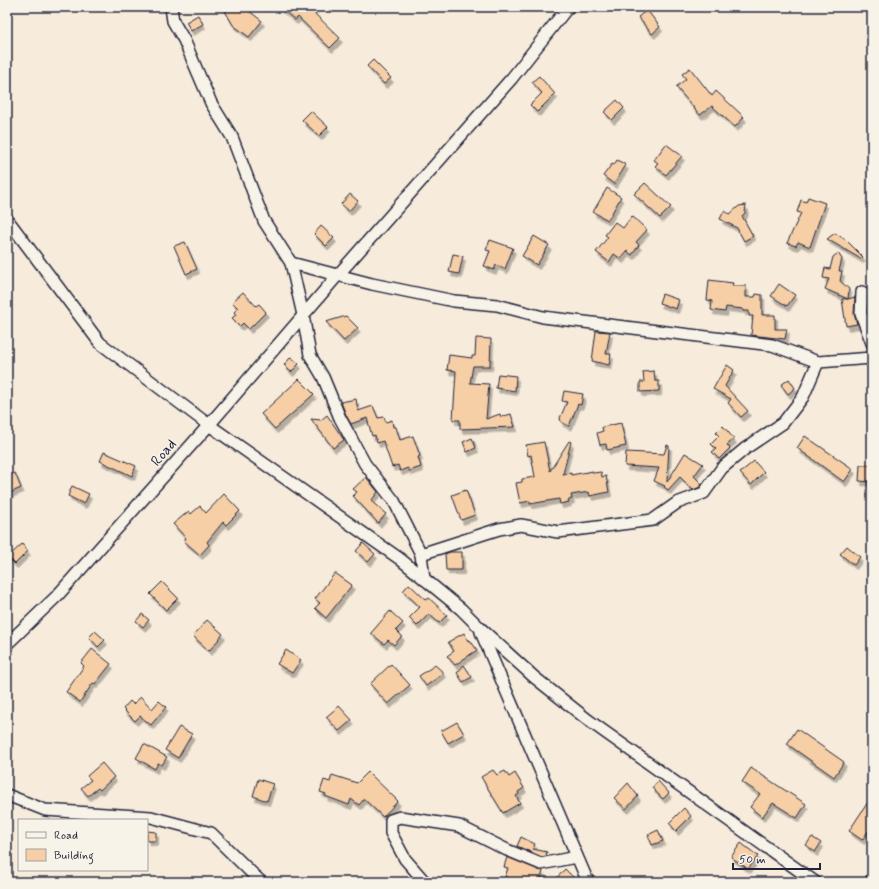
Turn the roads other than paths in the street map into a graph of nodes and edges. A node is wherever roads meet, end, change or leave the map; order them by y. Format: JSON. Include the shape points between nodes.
{"nodes":[{"id":1,"x":172,"y":7,"type":"edge"},
{"id":2,"x":568,"y":7,"type":"edge"},
{"id":3,"x":7,"y":219,"type":"edge"},
{"id":4,"x":291,"y":263,"type":"junction"},
{"id":5,"x":337,"y":276,"type":"junction"},
{"id":6,"x":862,"y":292,"type":"dead end"},
{"id":7,"x":303,"y":315,"type":"junction"},
{"id":8,"x":872,"y":343,"type":"edge"},
{"id":9,"x":872,"y":358,"type":"edge"},
{"id":10,"x":818,"y":362,"type":"junction"},
{"id":11,"x":209,"y":425,"type":"junction"},
{"id":12,"x":421,"y":554,"type":"junction"},
{"id":13,"x":424,"y":579,"type":"junction"},
{"id":14,"x":479,"y":627,"type":"junction"},
{"id":15,"x":7,"y":644,"type":"edge"},
{"id":16,"x":7,"y":795,"type":"edge"},
{"id":17,"x":576,"y":857,"type":"junction"},
{"id":18,"x":872,"y":879,"type":"edge"},
{"id":19,"x":261,"y":882,"type":"edge"},
{"id":20,"x":424,"y":882,"type":"edge"},
{"id":21,"x":588,"y":882,"type":"edge"},
{"id":22,"x":815,"y":882,"type":"edge"},
{"id":23,"x":871,"y":882,"type":"edge"}],
"edges":[{"from":1,"to":4,"type":"street","via":[[173,21],[211,103],[232,138],[264,221]]},
{"from":2,"to":5,"type":"street","name":"Road","via":[[512,78]]},
{"from":3,"to":11,"type":"street","via":[[100,343]]},
{"from":4,"to":5,"type":"street"},
{"from":4,"to":7,"type":"street"},
{"from":5,"to":7,"type":"street","name":"Road"},
{"from":5,"to":10,"type":"street","via":[[454,301],[497,305],[543,318],[772,344]]},
{"from":6,"to":8,"type":"street","via":[[861,314]]},
{"from":7,"to":11,"type":"street","name":"Road"},
{"from":7,"to":12,"type":"street","via":[[310,355],[323,377],[340,418],[365,464],[394,501]]},
{"from":9,"to":10,"type":"street"},
{"from":10,"to":12,"type":"street","via":[[803,397],[783,423],[722,468],[704,493],[677,503],[653,520],[558,532],[521,525]]},
{"from":11,"to":13,"type":"street","via":[[400,559]]},
{"from":11,"to":15,"type":"street","name":"Road","via":[[62,590]]},
{"from":12,"to":13,"type":"street"},
{"from":13,"to":14,"type":"street"},
{"from":14,"to":17,"type":"street"},
{"from":14,"to":22,"type":"street","via":[[534,677],[588,720]]},
{"from":16,"to":19,"type":"street","via":[[45,810],[151,817],[211,833]]},
{"from":17,"to":20,"type":"street","via":[[541,864],[459,826],[400,817],[391,820],[391,833],[404,859]]},
{"from":17,"to":21,"type":"street"},
{"from":18,"to":23,"type":"street"}]}
